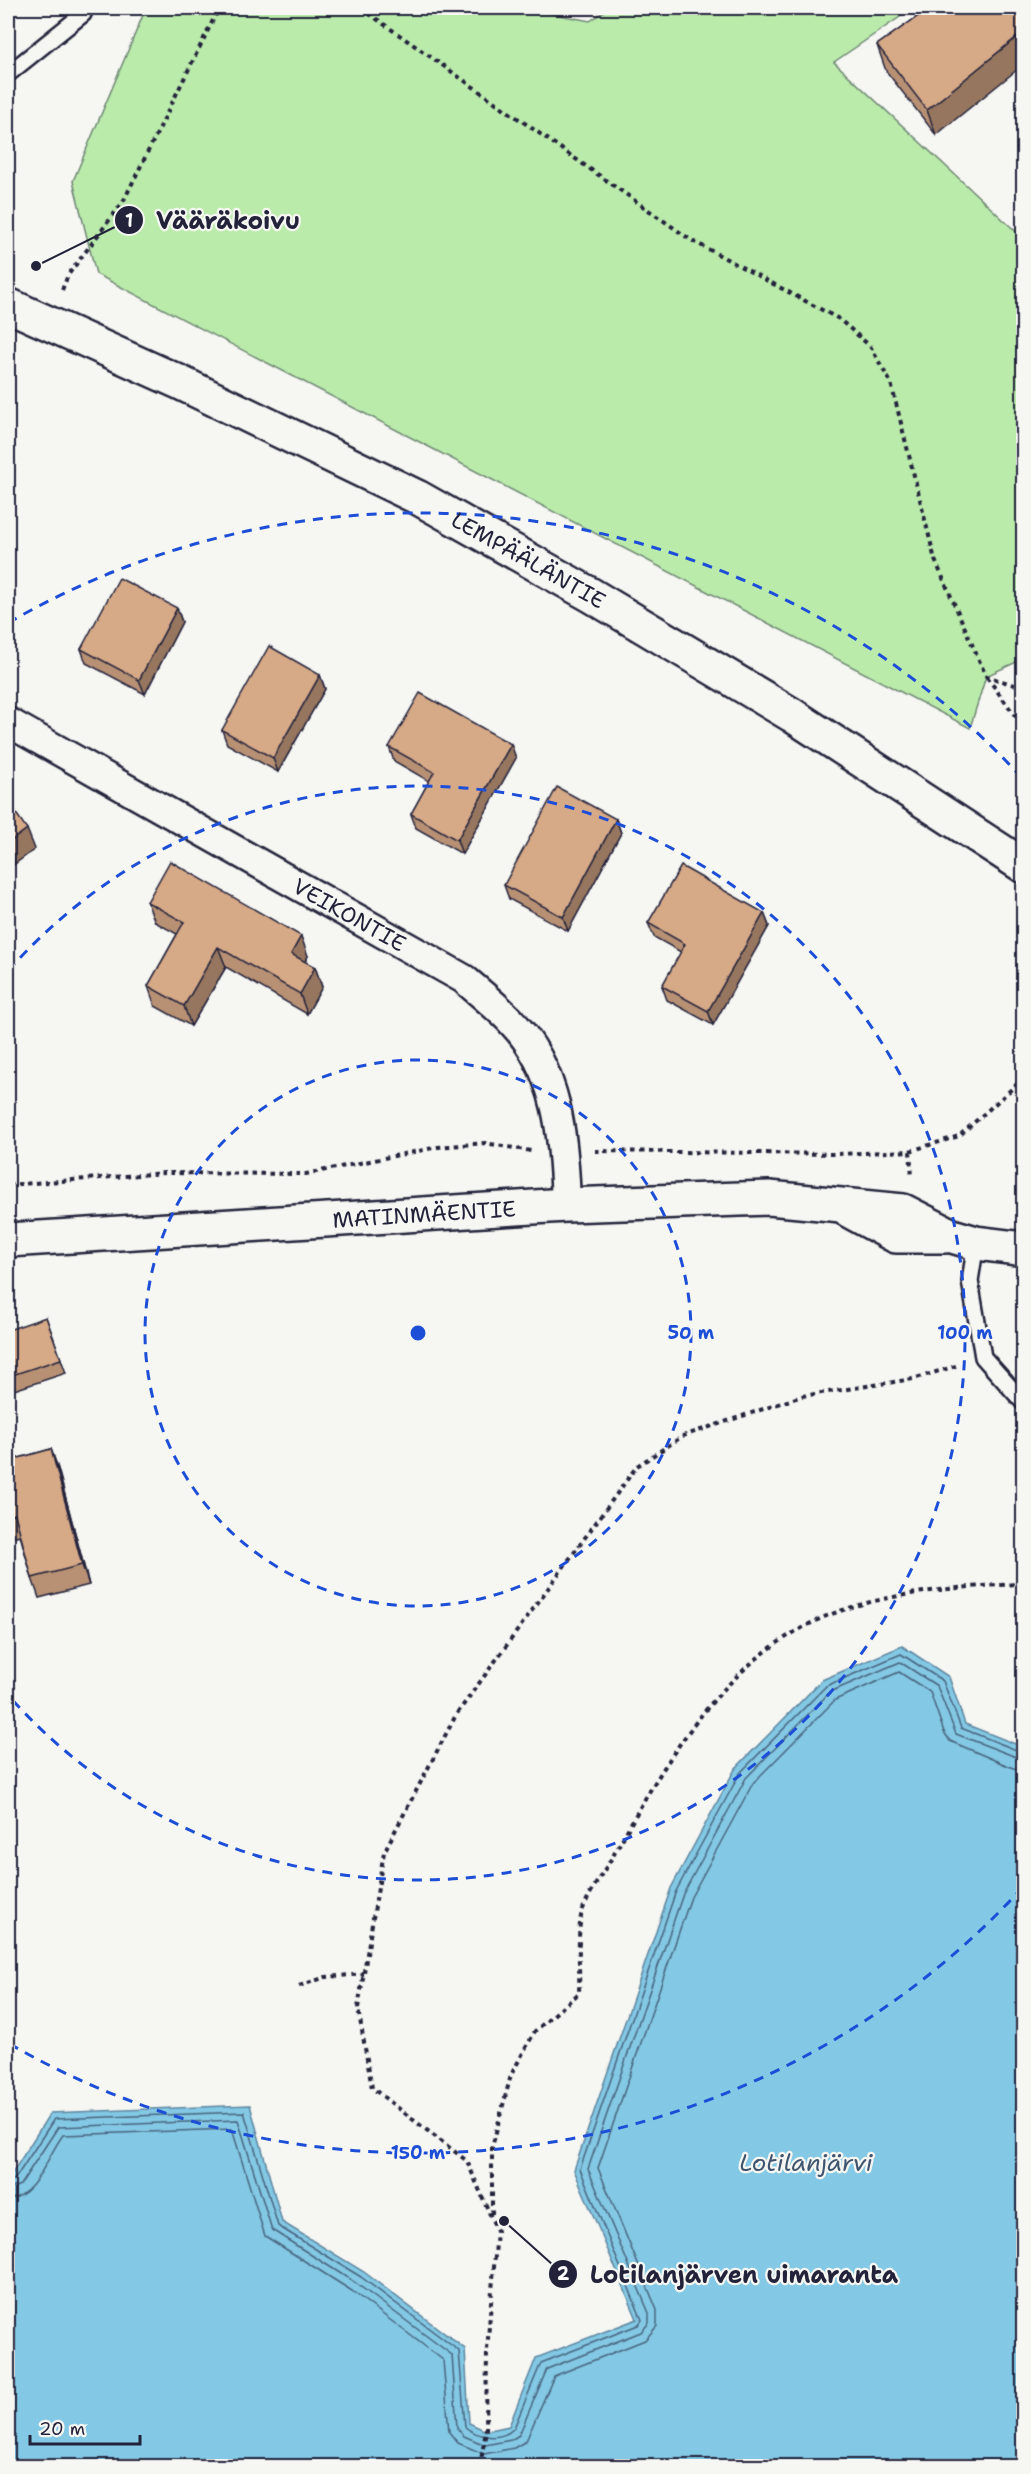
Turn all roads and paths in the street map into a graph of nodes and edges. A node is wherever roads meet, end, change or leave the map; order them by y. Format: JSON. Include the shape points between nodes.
{"nodes":[{"id":1,"x":85,"y":8,"type":"edge"},
{"id":2,"x":219,"y":8,"type":"edge"},
{"id":3,"x":361,"y":8,"type":"edge"},
{"id":4,"x":8,"y":74,"type":"edge"},
{"id":5,"x":8,"y":305,"type":"edge"},
{"id":6,"x":49,"y":324,"type":"junction"},
{"id":7,"x":986,"y":676,"type":"junction"},
{"id":8,"x":1023,"y":688,"type":"edge"},
{"id":9,"x":8,"y":722,"type":"edge"},
{"id":10,"x":1023,"y":728,"type":"edge"},
{"id":11,"x":1023,"y":866,"type":"edge"},
{"id":12,"x":1023,"y":1078,"type":"edge"},
{"id":13,"x":565,"y":1152,"type":"junction"},
{"id":14,"x":8,"y":1185,"type":"edge"},
{"id":15,"x":566,"y":1205,"type":"junction"},
{"id":16,"x":8,"y":1240,"type":"edge"},
{"id":17,"x":964,"y":1240,"type":"junction"},
{"id":18,"x":1023,"y":1249,"type":"edge"},
{"id":19,"x":983,"y":1357,"type":"junction"},
{"id":20,"x":1023,"y":1403,"type":"edge"},
{"id":21,"x":1023,"y":1584,"type":"edge"},
{"id":22,"x":364,"y":1974,"type":"junction"},
{"id":23,"x":299,"y":1986,"type":"dead end"},
{"id":24,"x":492,"y":2217,"type":"junction"},
{"id":25,"x":480,"y":2466,"type":"edge"}],
"edges":[{"from":1,"to":4,"type":"lane","via":[[83,14]]},
{"from":2,"to":6,"type":"path","via":[[123,202],[68,275]]},
{"from":3,"to":7,"type":"path","via":[[691,240],[839,319],[870,346],[891,383],[934,560]]},
{"from":5,"to":6,"type":"main road","name":"LEMPÄÄLÄNTIE"},
{"from":6,"to":11,"type":"main road","name":"LEMPÄÄLÄNTIE","via":[[417,497],[792,715]]},
{"from":7,"to":8,"type":"path"},
{"from":7,"to":10,"type":"path"},
{"from":9,"to":13,"type":"street","name":"VEIKONTIE","via":[[464,979],[511,1020],[532,1050],[558,1106]]},
{"from":12,"to":13,"type":"path","via":[[959,1136],[910,1151]]},
{"from":13,"to":14,"type":"path","via":[[485,1143],[438,1147],[306,1174],[165,1173]]},
{"from":13,"to":15,"type":"street","name":"VEIKONTIE"},
{"from":15,"to":16,"type":"main road","name":"MATINMÄENTIE"},
{"from":15,"to":17,"type":"main road","name":"MATINMÄENTIE","via":[[768,1198],[840,1206],[896,1236]]},
{"from":17,"to":18,"type":"main road","name":"MATINMÄENTIE"},
{"from":17,"to":19,"type":"lane"},
{"from":19,"to":20,"type":"lane"},
{"from":19,"to":22,"type":"path","via":[[913,1379],[791,1400],[683,1436],[637,1466],[456,1715],[384,1852]]},
{"from":21,"to":24,"type":"path","via":[[892,1598],[823,1618],[774,1645],[721,1691],[651,1786],[581,1914],[579,1993],[535,2031],[511,2075],[492,2147]]},
{"from":22,"to":23,"type":"path","via":[[326,1977]]},
{"from":22,"to":24,"type":"path","via":[[358,2008],[372,2088],[467,2161]]},
{"from":24,"to":25,"type":"path","via":[[497,2231],[487,2350],[486,2431]]}]}
